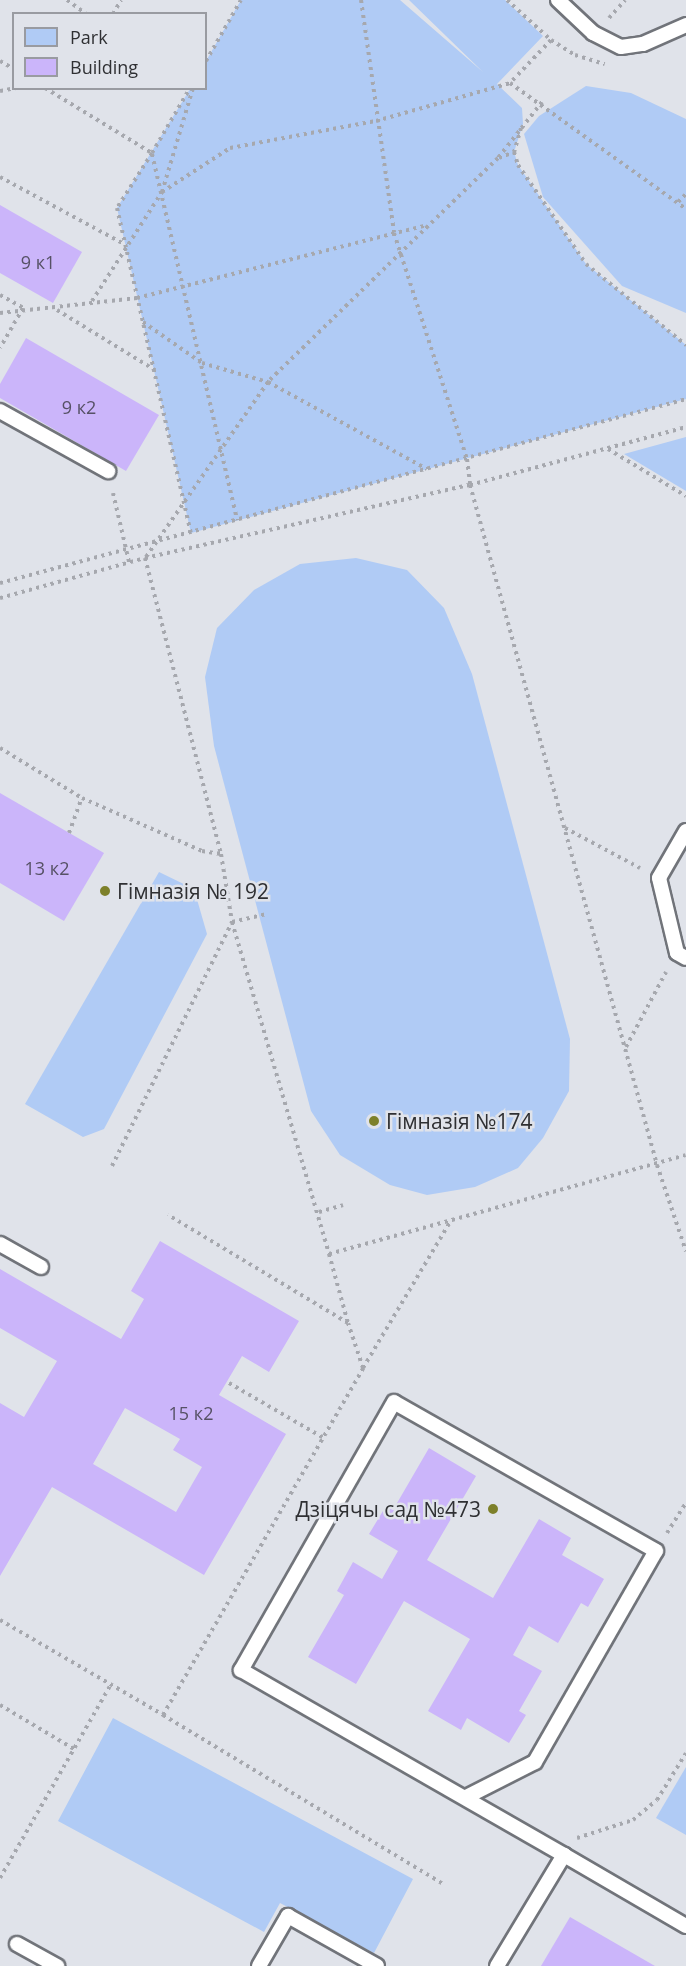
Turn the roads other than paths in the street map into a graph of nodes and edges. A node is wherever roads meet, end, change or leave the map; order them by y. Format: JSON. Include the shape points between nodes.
{"nodes":[{"id":1,"x":558,"y":0,"type":"edge"},
{"id":2,"x":686,"y":25,"type":"edge"},
{"id":3,"x":0,"y":411,"type":"edge"},
{"id":4,"x":108,"y":471,"type":"road end"},
{"id":5,"x":686,"y":831,"type":"edge"},
{"id":6,"x":681,"y":956,"type":"edge"},
{"id":7,"x":0,"y":1244,"type":"edge"},
{"id":8,"x":41,"y":1267,"type":"dead end"},
{"id":9,"x":466,"y":1797,"type":"junction"},
{"id":10,"x":564,"y":1856,"type":"junction"},
{"id":11,"x":686,"y":1926,"type":"edge"},
{"id":12,"x":17,"y":1944,"type":"dead end"},
{"id":13,"x":57,"y":1966,"type":"edge"},
{"id":14,"x":259,"y":1966,"type":"edge"},
{"id":15,"x":377,"y":1966,"type":"edge"},
{"id":16,"x":497,"y":1966,"type":"edge"}],
"edges":[{"from":1,"to":2,"type":"lane","via":[[593,33],[621,47],[643,44]]},
{"from":3,"to":4,"type":"lane"},
{"from":5,"to":6,"type":"lane","via":[[659,878]]},
{"from":7,"to":8,"type":"lane"},
{"from":9,"to":9,"type":"lane","via":[[535,1762],[656,1551],[394,1402],[241,1671]]},
{"from":9,"to":10,"type":"lane"},
{"from":10,"to":11,"type":"lane"},
{"from":10,"to":16,"type":"lane"},
{"from":12,"to":13,"type":"lane"},
{"from":14,"to":15,"type":"lane","via":[[288,1916]]}]}
